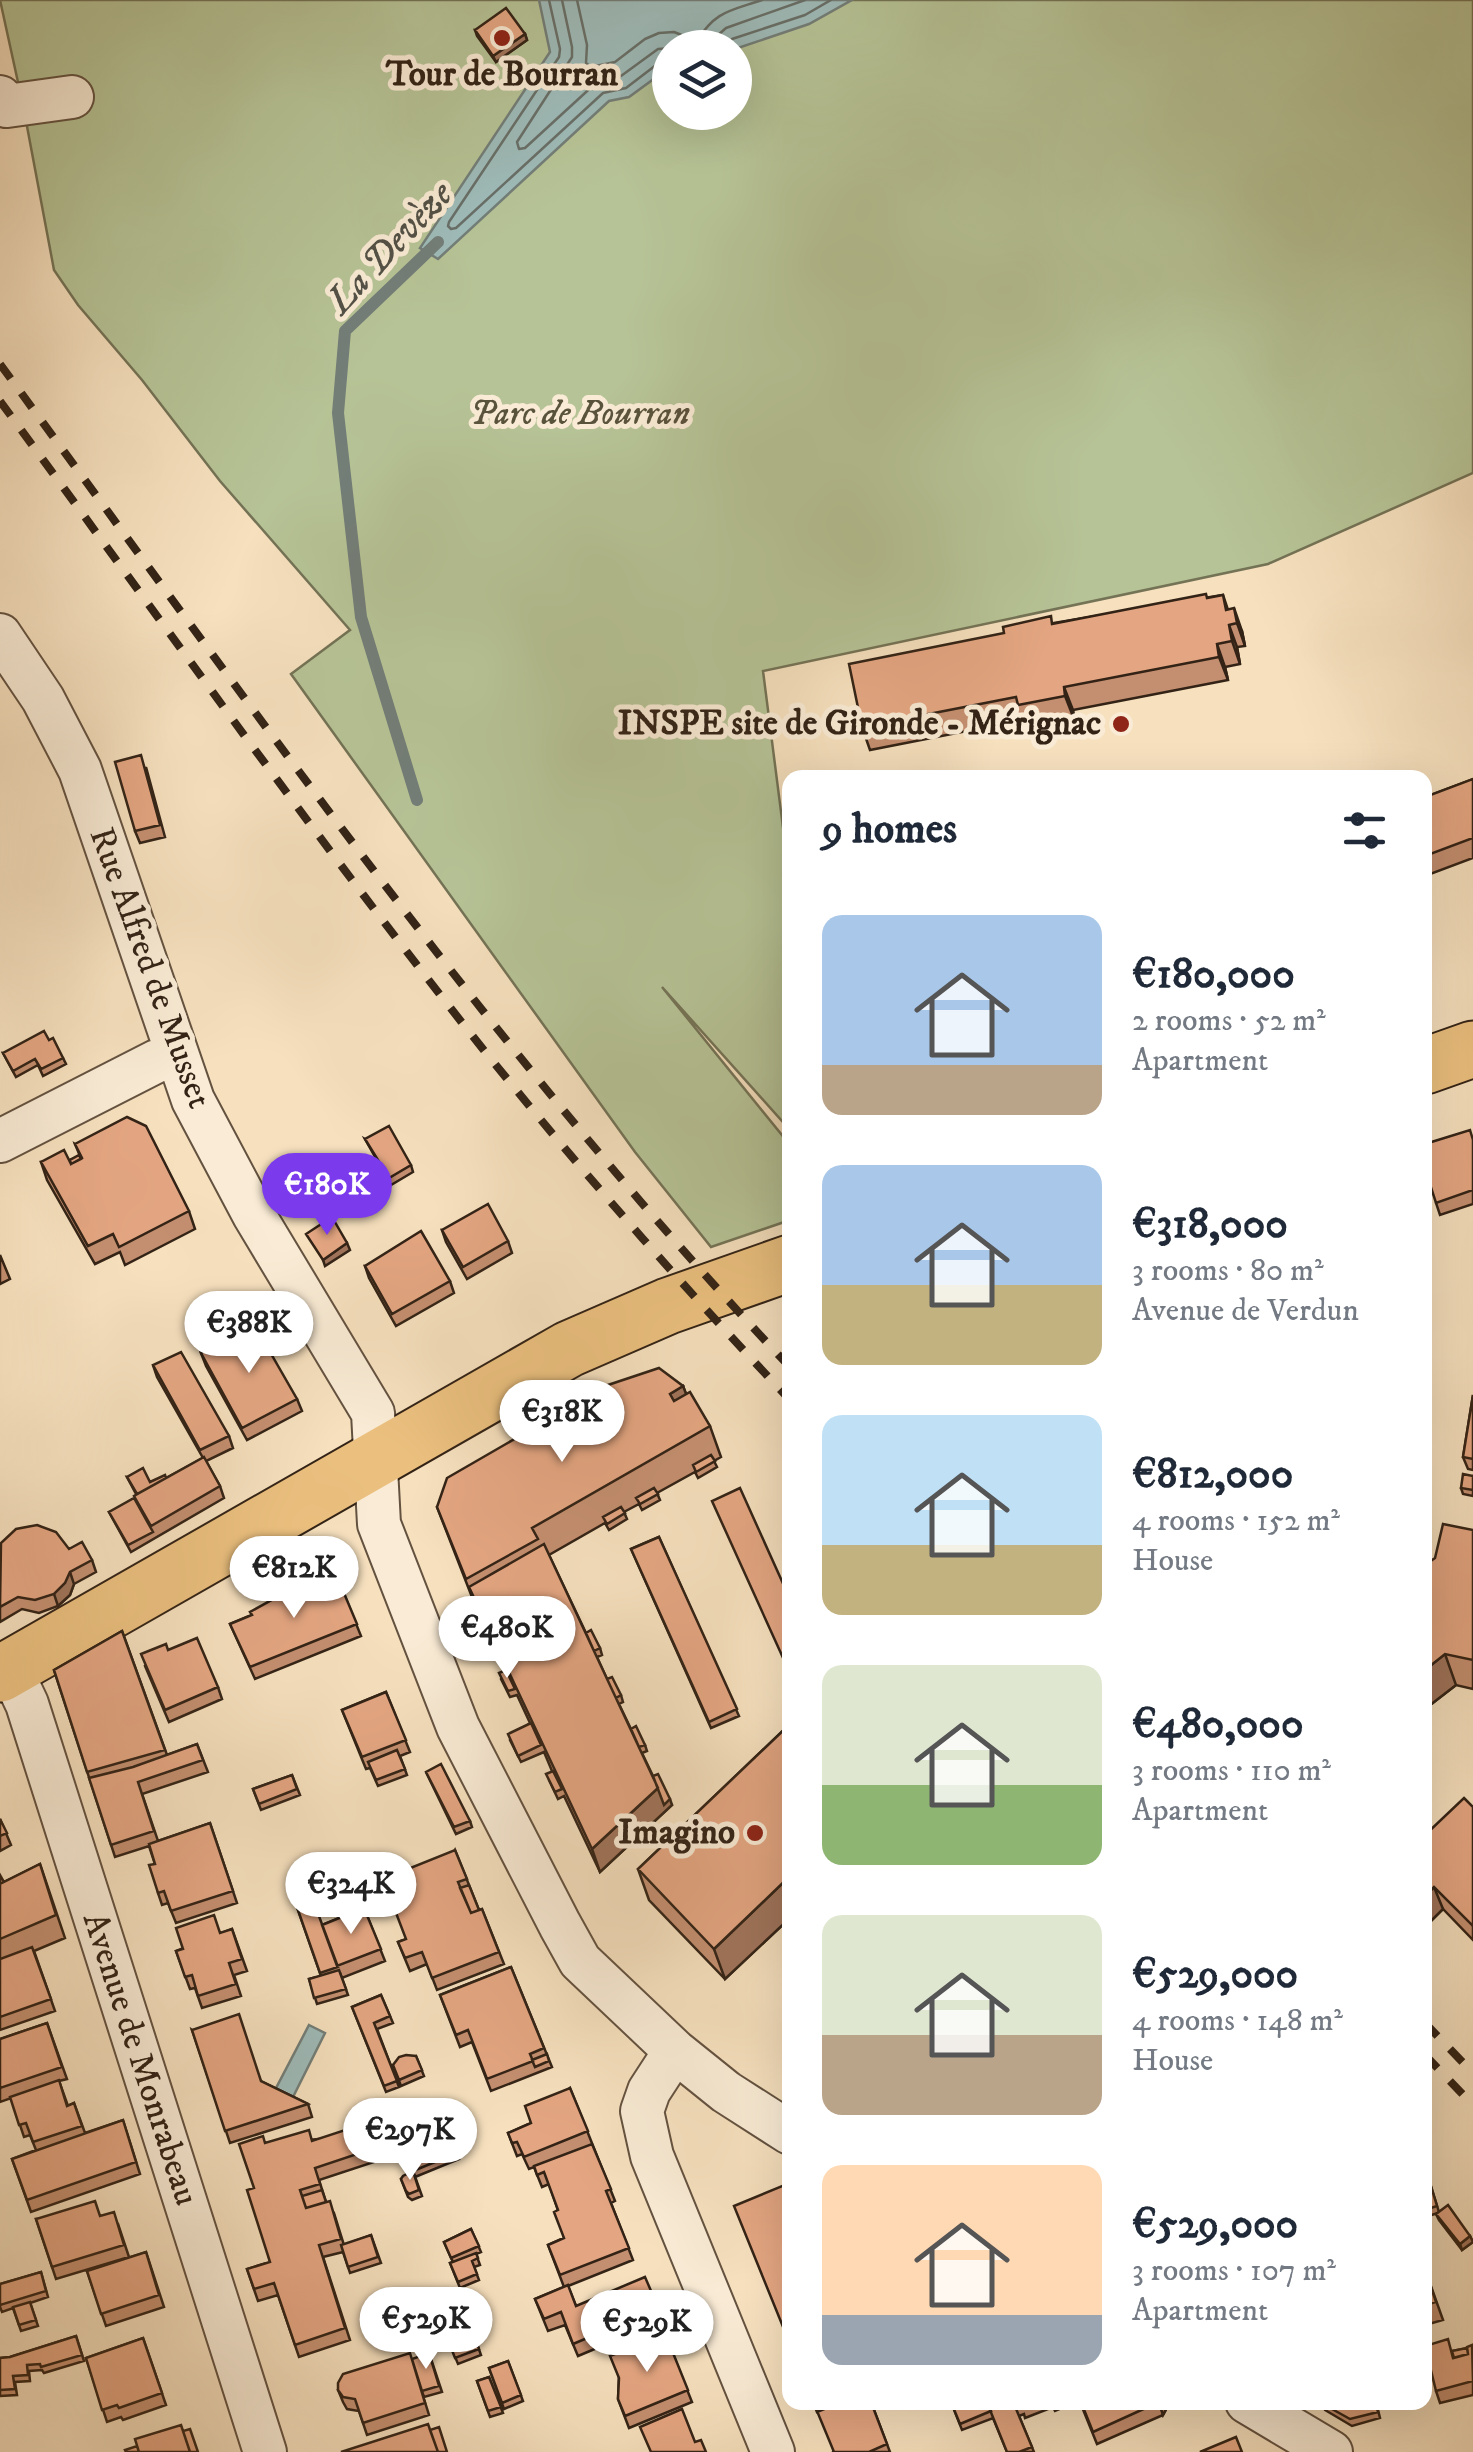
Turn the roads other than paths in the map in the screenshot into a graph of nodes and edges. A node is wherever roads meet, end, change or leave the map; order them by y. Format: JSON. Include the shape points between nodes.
{"nodes":[{"id":1,"x":0,"y":96,"type":"edge"},
{"id":2,"x":72,"y":96,"type":"dead end"},
{"id":3,"x":0,"y":635,"type":"edge"},
{"id":4,"x":1473,"y":1049,"type":"edge"},
{"id":5,"x":176,"y":1054,"type":"junction"},
{"id":6,"x":1432,"y":1064,"type":"edge"},
{"id":7,"x":0,"y":1141,"type":"edge"},
{"id":8,"x":782,"y":1265,"type":"edge"},
{"id":9,"x":376,"y":1460,"type":"junction"},
{"id":10,"x":5,"y":1671,"type":"edge"},
{"id":11,"x":675,"y":2052,"type":"junction"},
{"id":12,"x":782,"y":2128,"type":"edge"},
{"id":13,"x":1261,"y":2410,"type":"edge"},
{"id":14,"x":265,"y":2452,"type":"edge"},
{"id":15,"x":773,"y":2452,"type":"edge"},
{"id":16,"x":1331,"y":2452,"type":"edge"}],
"edges":[{"from":1,"to":2,"type":"street","via":[[7,106]]},
{"from":3,"to":5,"type":"street","name":"Rue Alfred de Musset","via":[[80,770]]},
{"from":4,"to":6,"type":"main road"},
{"from":5,"to":7,"type":"street"},
{"from":5,"to":9,"type":"street","name":"Rue Alfred de Musset","via":[[235,1181],[374,1412]]},
{"from":8,"to":9,"type":"main road","via":[[569,1349]]},
{"from":9,"to":10,"type":"main road"},
{"from":9,"to":11,"type":"street","name":"Rue Alfred de Musset","via":[[379,1524],[458,1727],[580,1961]]},
{"from":10,"to":14,"type":"street","name":"Avenue de Monrabeau","via":[[27,1704]]},
{"from":11,"to":12,"type":"street","name":"Rue Alfred de Musset"},
{"from":11,"to":15,"type":"street","via":[[642,2111],[652,2156]]},
{"from":13,"to":16,"type":"street"}]}
